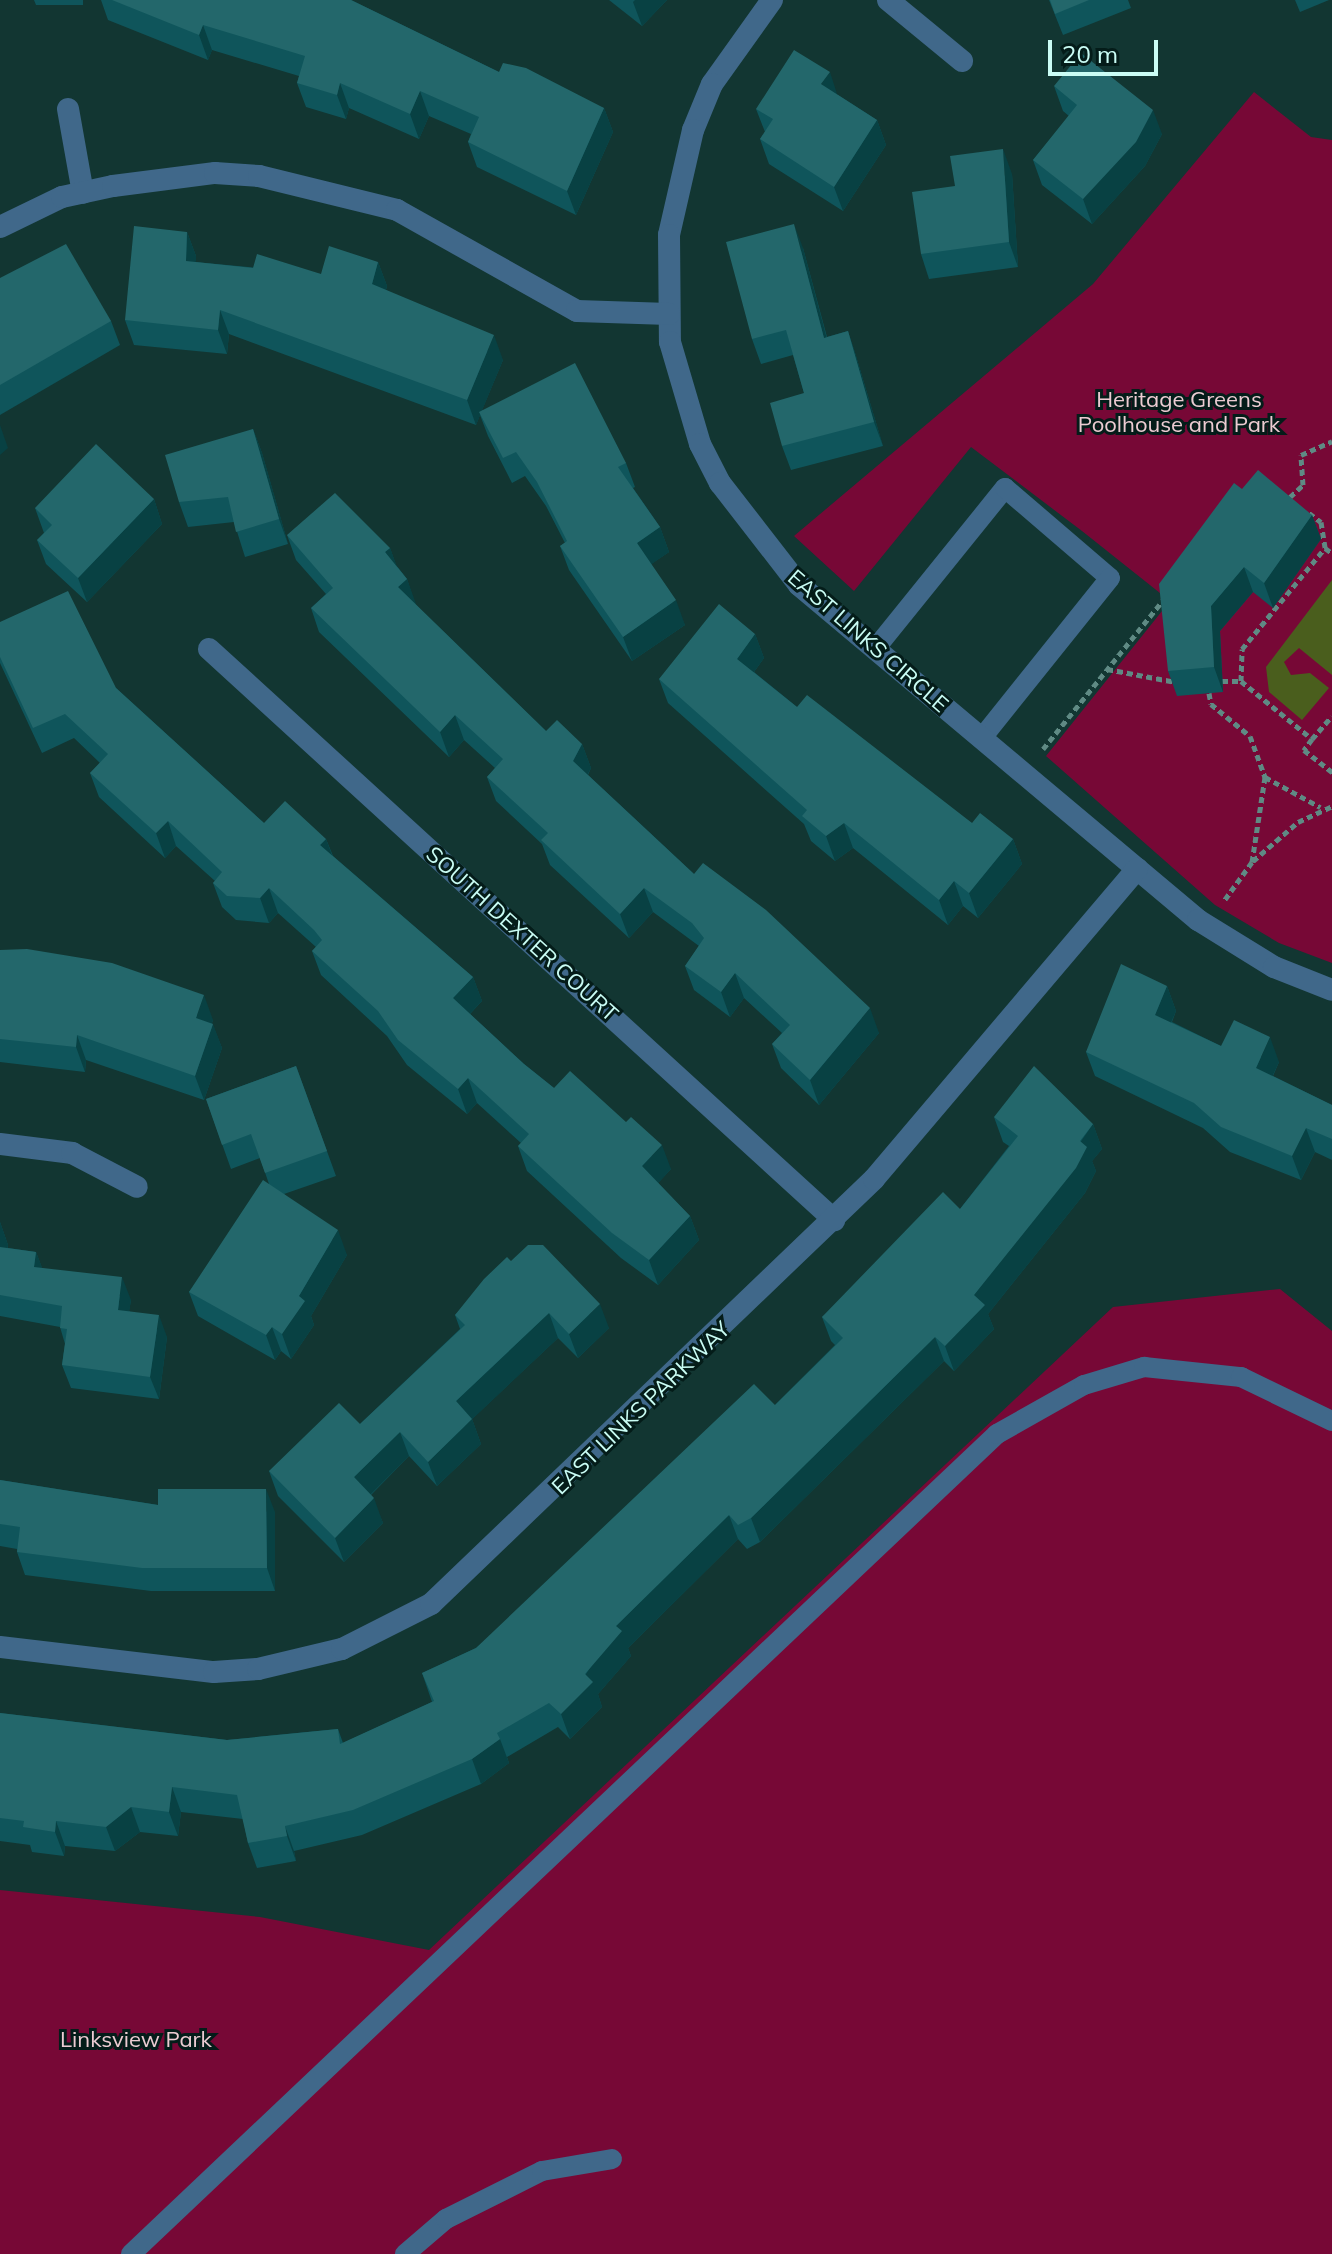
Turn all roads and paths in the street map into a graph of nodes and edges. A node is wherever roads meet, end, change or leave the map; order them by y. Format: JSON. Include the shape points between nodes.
{"nodes":[{"id":1,"x":772,"y":0,"type":"edge"},
{"id":2,"x":888,"y":0,"type":"edge"},
{"id":3,"x":962,"y":61,"type":"dead end"},
{"id":4,"x":68,"y":109,"type":"dead end"},
{"id":5,"x":83,"y":193,"type":"junction"},
{"id":6,"x":0,"y":227,"type":"edge"},
{"id":7,"x":669,"y":314,"type":"junction"},
{"id":8,"x":1332,"y":441,"type":"edge"},
{"id":9,"x":1284,"y":491,"type":"edge"},
{"id":10,"x":1293,"y":499,"type":"junction"},
{"id":11,"x":1325,"y":548,"type":"junction"},
{"id":12,"x":1332,"y":553,"type":"edge"},
{"id":13,"x":1175,"y":586,"type":"edge"},
{"id":14,"x":209,"y":649,"type":"dead end"},
{"id":15,"x":875,"y":649,"type":"junction"},
{"id":16,"x":1107,"y":669,"type":"junction"},
{"id":17,"x":1222,"y":681,"type":"dead end"},
{"id":18,"x":1241,"y":681,"type":"junction"},
{"id":19,"x":1176,"y":682,"type":"edge"},
{"id":20,"x":1209,"y":693,"type":"edge"},
{"id":21,"x":1332,"y":716,"type":"edge"},
{"id":22,"x":982,"y":738,"type":"junction"},
{"id":23,"x":1312,"y":739,"type":"junction"},
{"id":24,"x":1043,"y":749,"type":"dead end"},
{"id":25,"x":1332,"y":772,"type":"edge"},
{"id":26,"x":1265,"y":777,"type":"junction"},
{"id":27,"x":1332,"y":806,"type":"edge"},
{"id":28,"x":1321,"y":807,"type":"junction"},
{"id":29,"x":1252,"y":862,"type":"junction"},
{"id":30,"x":1137,"y":869,"type":"junction"},
{"id":31,"x":1206,"y":926,"type":"junction"},
{"id":32,"x":1332,"y":990,"type":"edge"},
{"id":33,"x":0,"y":1144,"type":"edge"},
{"id":34,"x":137,"y":1187,"type":"dead end"},
{"id":35,"x":834,"y":1220,"type":"junction"},
{"id":36,"x":1332,"y":1421,"type":"edge"},
{"id":37,"x":0,"y":1647,"type":"edge"},
{"id":38,"x":612,"y":2159,"type":"dead end"},
{"id":39,"x":131,"y":2254,"type":"edge"},
{"id":40,"x":405,"y":2254,"type":"edge"}],
"edges":[{"from":1,"to":7,"type":"street","name":"EAST LINKS CIRCLE","via":[[712,84],[693,130],[669,235]]},
{"from":2,"to":3,"type":"street"},
{"from":4,"to":5,"type":"street"},
{"from":5,"to":6,"type":"street"},
{"from":5,"to":7,"type":"street","via":[[215,173],[302,182],[440,230],[551,302],[604,316]]},
{"from":7,"to":15,"type":"street","name":"EAST LINKS CIRCLE","via":[[684,401],[727,495],[799,585]]},
{"from":8,"to":10,"type":"path","via":[[1301,455],[1303,485]]},
{"from":9,"to":10,"type":"path"},
{"from":10,"to":11,"type":"path","via":[[1321,522]]},
{"from":11,"to":12,"type":"path"},
{"from":11,"to":18,"type":"path","via":[[1242,649]]},
{"from":13,"to":16,"type":"path"},
{"from":14,"to":35,"type":"street","name":"SOUTH DEXTER COURT"},
{"from":15,"to":22,"type":"street","name":"EAST LINKS CIRCLE"},
{"from":15,"to":22,"type":"lane","via":[[1005,488],[1110,578]]},
{"from":16,"to":19,"type":"path"},
{"from":16,"to":24,"type":"path"},
{"from":17,"to":18,"type":"path"},
{"from":18,"to":23,"type":"path"},
{"from":20,"to":26,"type":"path","via":[[1211,704],[1250,736]]},
{"from":21,"to":23,"type":"path"},
{"from":22,"to":30,"type":"street","name":"EAST LINKS CIRCLE"},
{"from":23,"to":25,"type":"path","via":[[1304,750]]},
{"from":26,"to":28,"type":"path"},
{"from":26,"to":29,"type":"path"},
{"from":27,"to":28,"type":"path"},
{"from":28,"to":29,"type":"path"},
{"from":29,"to":31,"type":"path"},
{"from":30,"to":31,"type":"street","name":"EAST LINKS CIRCLE"},
{"from":30,"to":35,"type":"street","name":"EAST LINKS PARKWAY"},
{"from":31,"to":32,"type":"street","name":"EAST LINKS CIRCLE","via":[[1274,967]]},
{"from":33,"to":34,"type":"street","via":[[72,1153]]},
{"from":35,"to":37,"type":"street","name":"EAST LINKS PARKWAY","via":[[479,1565],[387,1630],[299,1662],[214,1672]]},
{"from":36,"to":39,"type":"lane","via":[[1241,1377],[1144,1367],[1084,1385],[997,1434]]},
{"from":38,"to":40,"type":"lane","via":[[542,2171],[446,2219]]}]}
